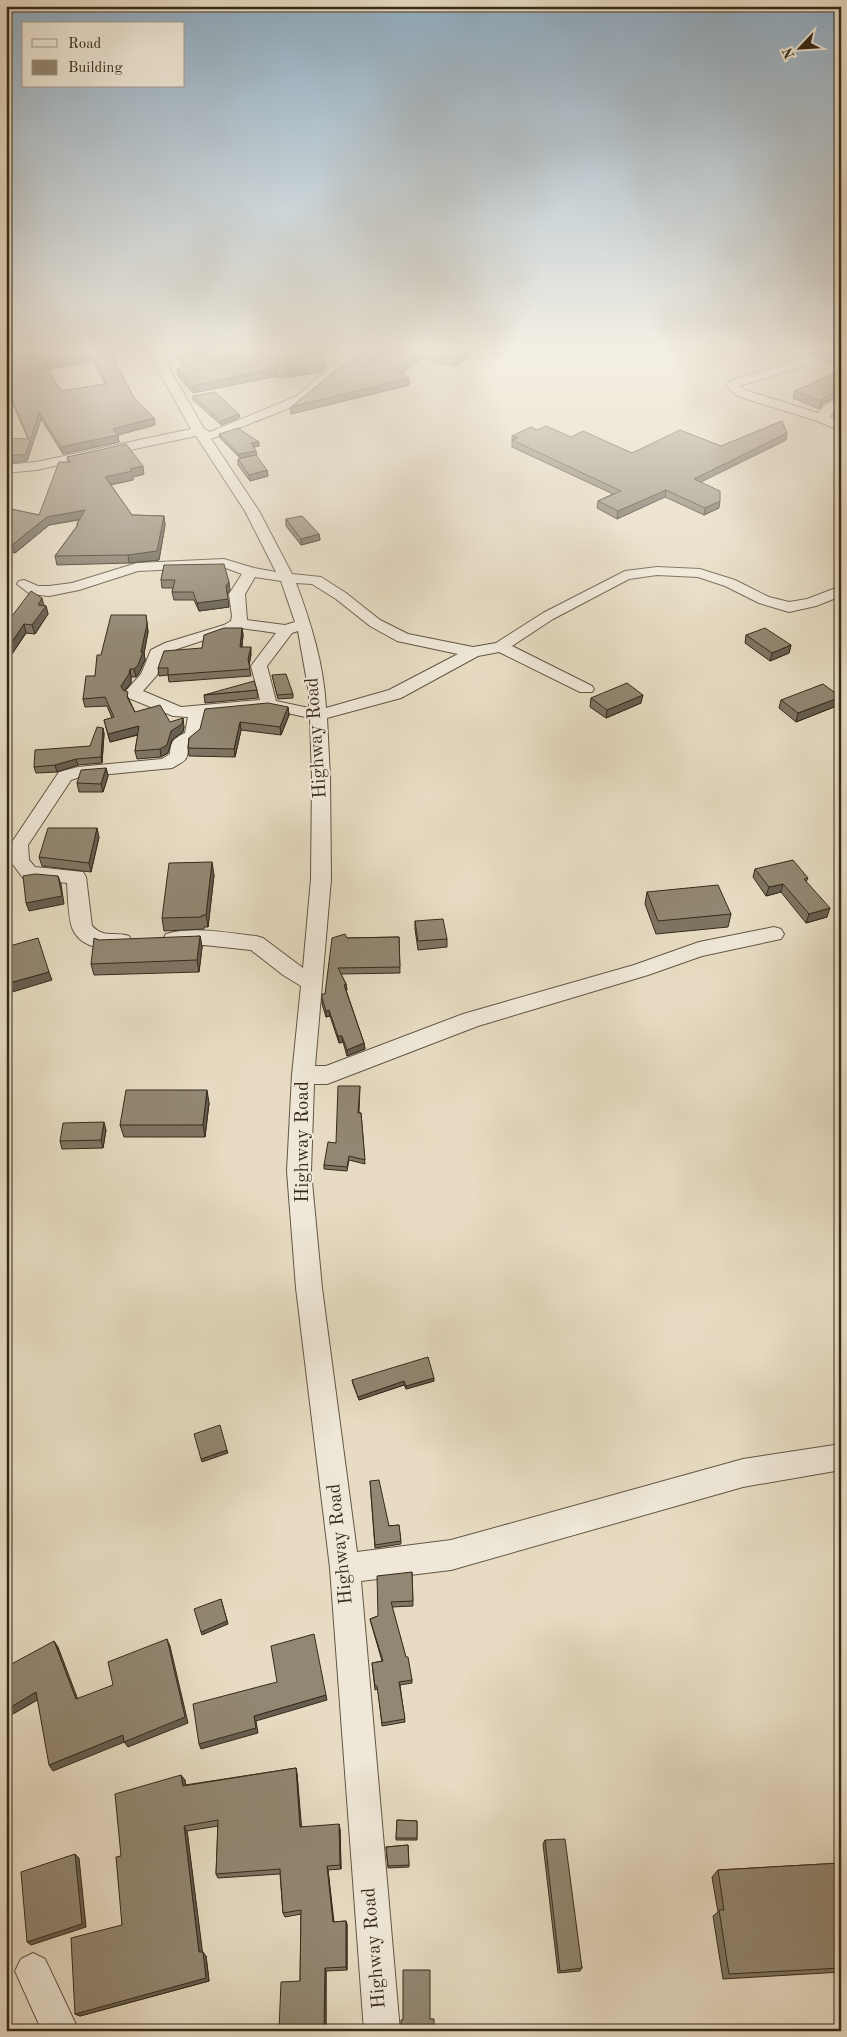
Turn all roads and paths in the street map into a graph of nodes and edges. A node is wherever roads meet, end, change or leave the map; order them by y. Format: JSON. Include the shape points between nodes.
{"nodes":[{"id":1,"x":134,"y":445,"type":"edge"},
{"id":2,"x":208,"y":445,"type":"edge"},
{"id":3,"x":6,"y":469,"type":"edge"},
{"id":4,"x":251,"y":572,"type":"junction"},
{"id":5,"x":287,"y":578,"type":"junction"},
{"id":6,"x":24,"y":584,"type":"dead end"},
{"id":7,"x":841,"y":590,"type":"edge"},
{"id":8,"x":238,"y":623,"type":"junction"},
{"id":9,"x":295,"y":627,"type":"junction"},
{"id":10,"x":501,"y":648,"type":"junction"},
{"id":11,"x":472,"y":652,"type":"junction"},
{"id":12,"x":586,"y":689,"type":"dead end"},
{"id":13,"x":269,"y":704,"type":"junction"},
{"id":14,"x":197,"y":711,"type":"junction"},
{"id":15,"x":318,"y":715,"type":"junction"},
{"id":16,"x":774,"y":934,"type":"dead end"},
{"id":17,"x":312,"y":983,"type":"junction"},
{"id":18,"x":303,"y":1075,"type":"junction"},
{"id":19,"x":841,"y":1457,"type":"edge"},
{"id":20,"x":345,"y":1568,"type":"junction"},
{"id":21,"x":33,"y":1971,"type":"dead end"},
{"id":22,"x":61,"y":2031,"type":"edge"},
{"id":23,"x":382,"y":2031,"type":"edge"}],
"edges":[{"from":1,"to":3,"type":"street","via":[[36,466]]},
{"from":2,"to":5,"type":"street","name":"Highway Road","via":[[252,511]]},
{"from":4,"to":5,"type":"street"},
{"from":4,"to":6,"type":"street","via":[[224,563],[137,567],[74,587],[50,591],[35,591]]},
{"from":4,"to":8,"type":"street","via":[[236,594]]},
{"from":5,"to":9,"type":"street","name":"Highway Road"},
{"from":5,"to":11,"type":"street","via":[[316,580],[375,623],[403,638]]},
{"from":7,"to":10,"type":"street","via":[[811,603],[789,606],[764,600],[700,573],[657,571],[626,574],[548,616]]},
{"from":8,"to":9,"type":"street"},
{"from":8,"to":14,"type":"street","via":[[157,653],[149,675],[132,693],[179,712]]},
{"from":9,"to":13,"type":"street","via":[[259,666]]},
{"from":9,"to":15,"type":"street","name":"Highway Road","via":[[317,693]]},
{"from":10,"to":11,"type":"street"},
{"from":10,"to":12,"type":"street"},
{"from":11,"to":15,"type":"street","via":[[395,694]]},
{"from":13,"to":14,"type":"street"},
{"from":13,"to":15,"type":"street"},
{"from":14,"to":17,"type":"street","via":[[193,736],[180,742],[178,757],[173,761],[65,776],[19,845],[20,862],[30,873],[76,877],[82,928],[90,937],[102,942],[204,938],[256,943]]},
{"from":15,"to":17,"type":"street","name":"Highway Road","via":[[321,879]]},
{"from":16,"to":18,"type":"street","via":[[699,949],[641,970],[471,1020],[327,1076]]},
{"from":17,"to":18,"type":"street","name":"Highway Road"},
{"from":18,"to":20,"type":"street","name":"Highway Road","via":[[299,1171],[310,1288]]},
{"from":19,"to":20,"type":"street","via":[[743,1473],[451,1554]]},
{"from":20,"to":23,"type":"street","name":"Highway Road"},
{"from":21,"to":22,"type":"street"}]}
